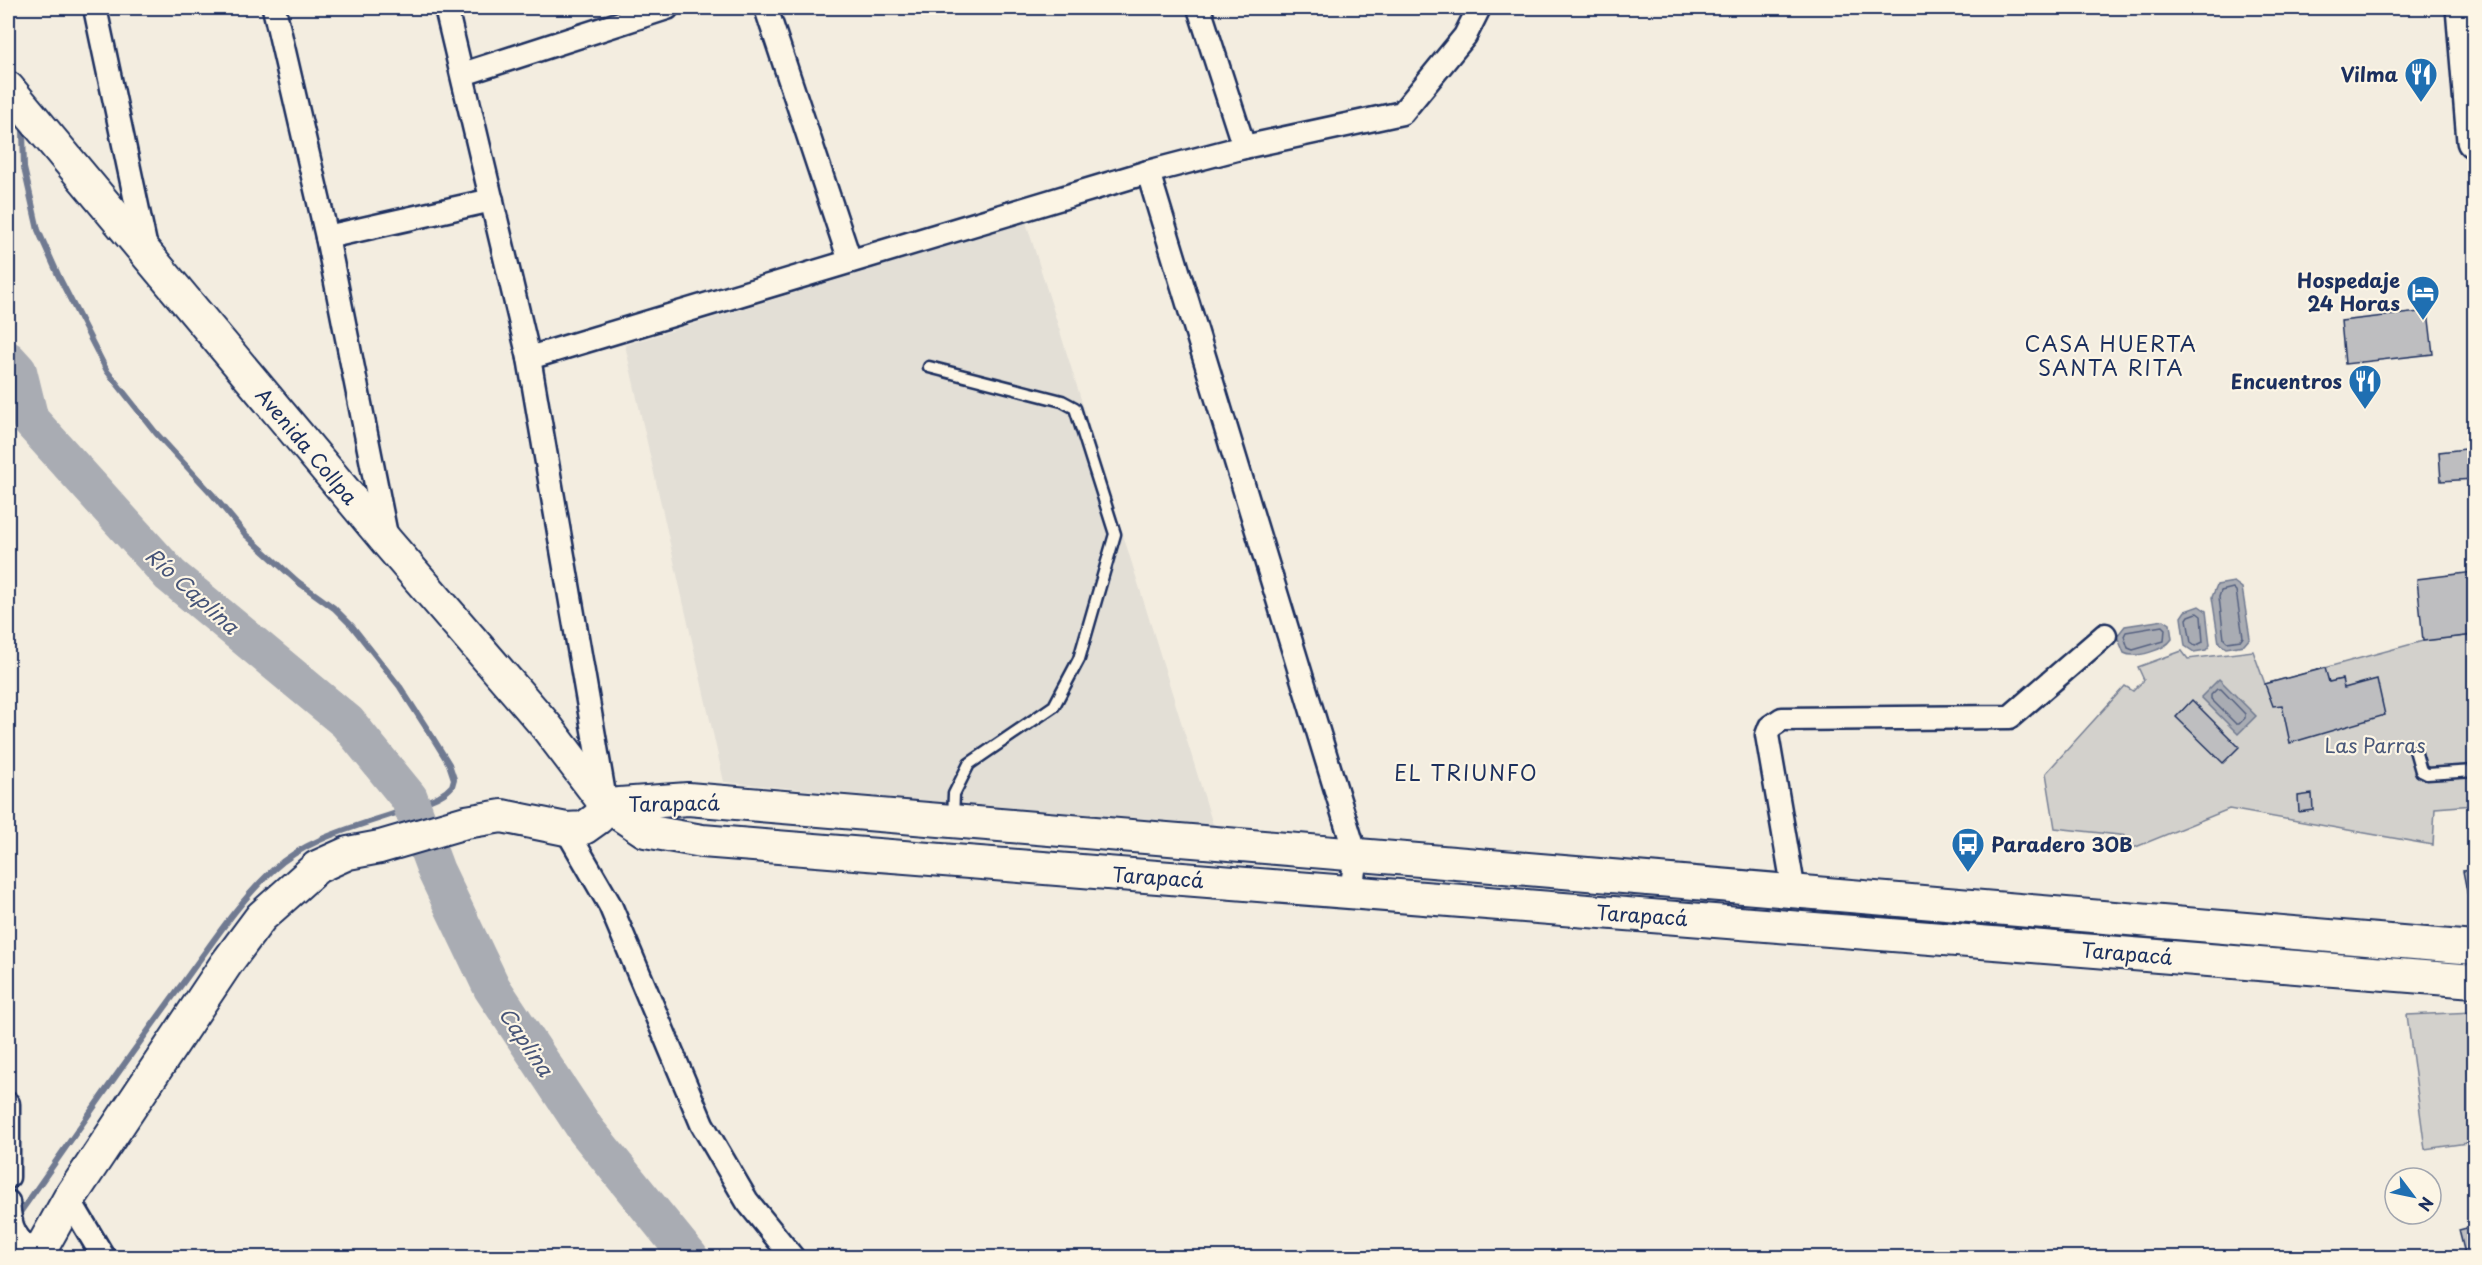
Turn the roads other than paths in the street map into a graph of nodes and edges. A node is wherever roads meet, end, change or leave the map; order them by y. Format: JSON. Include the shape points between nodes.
{"nodes":[{"id":1,"x":95,"y":8,"type":"edge"},
{"id":2,"x":274,"y":8,"type":"edge"},
{"id":3,"x":446,"y":8,"type":"edge"},
{"id":4,"x":667,"y":8,"type":"edge"},
{"id":5,"x":766,"y":8,"type":"edge"},
{"id":6,"x":1199,"y":8,"type":"edge"},
{"id":7,"x":1479,"y":8,"type":"edge"},
{"id":8,"x":2468,"y":28,"type":"edge"},
{"id":9,"x":463,"y":74,"type":"junction"},
{"id":10,"x":8,"y":88,"type":"edge"},
{"id":11,"x":2474,"y":135,"type":"edge"},
{"id":12,"x":2475,"y":141,"type":"edge"},
{"id":13,"x":1245,"y":147,"type":"junction"},
{"id":14,"x":1148,"y":172,"type":"junction"},
{"id":15,"x":492,"y":200,"type":"junction"},
{"id":16,"x":327,"y":237,"type":"junction"},
{"id":17,"x":147,"y":254,"type":"junction"},
{"id":18,"x":850,"y":261,"type":"junction"},
{"id":19,"x":529,"y":358,"type":"junction"},
{"id":20,"x":928,"y":367,"type":"dead end"},
{"id":21,"x":388,"y":543,"type":"junction"},
{"id":22,"x":2105,"y":635,"type":"dead end"},
{"id":23,"x":2415,"y":750,"type":"dead end"},
{"id":24,"x":2475,"y":771,"type":"edge"},
{"id":25,"x":606,"y":805,"type":"junction"},
{"id":26,"x":952,"y":821,"type":"junction"},
{"id":27,"x":566,"y":829,"type":"junction"},
{"id":28,"x":1356,"y":856,"type":"junction"},
{"id":29,"x":950,"y":860,"type":"junction"},
{"id":30,"x":1572,"y":874,"type":"junction"},
{"id":31,"x":1756,"y":889,"type":"junction"},
{"id":32,"x":1351,"y":892,"type":"junction"},
{"id":33,"x":1794,"y":892,"type":"junction"},
{"id":34,"x":1570,"y":909,"type":"junction"},
{"id":35,"x":2000,"y":909,"type":"junction"},
{"id":36,"x":1754,"y":923,"type":"junction"},
{"id":37,"x":2408,"y":942,"type":"junction"},
{"id":38,"x":1997,"y":943,"type":"junction"},
{"id":39,"x":2475,"y":948,"type":"edge"},
{"id":40,"x":2405,"y":976,"type":"junction"},
{"id":41,"x":2475,"y":981,"type":"edge"},
{"id":42,"x":8,"y":1104,"type":"edge"},
{"id":43,"x":8,"y":1177,"type":"edge"},
{"id":44,"x":69,"y":1199,"type":"junction"},
{"id":45,"x":8,"y":1202,"type":"edge"},
{"id":46,"x":36,"y":1257,"type":"edge"},
{"id":47,"x":104,"y":1257,"type":"edge"},
{"id":48,"x":793,"y":1257,"type":"edge"}],
"edges":[{"from":1,"to":17,"type":"street"},
{"from":2,"to":16,"type":"street"},
{"from":3,"to":9,"type":"street"},
{"from":4,"to":9,"type":"street"},
{"from":5,"to":18,"type":"street"},
{"from":6,"to":13,"type":"street"},
{"from":7,"to":13,"type":"street","via":[[1465,36],[1402,113]]},
{"from":8,"to":11,"type":"highway"},
{"from":9,"to":15,"type":"street"},
{"from":10,"to":17,"type":"main road","name":"Avenida Collpa"},
{"from":11,"to":12,"type":"highway"},
{"from":13,"to":14,"type":"street"},
{"from":14,"to":18,"type":"street"},
{"from":14,"to":28,"type":"street"},
{"from":15,"to":16,"type":"street"},
{"from":15,"to":19,"type":"street"},
{"from":16,"to":21,"type":"street"},
{"from":17,"to":21,"type":"main road","name":"Avenida Collpa"},
{"from":18,"to":19,"type":"street"},
{"from":19,"to":25,"type":"street"},
{"from":20,"to":26,"type":"lane","via":[[1062,401],[1075,408],[1115,534],[1079,659],[1065,688],[1054,706],[969,764],[954,794]]},
{"from":21,"to":25,"type":"main road","name":"Avenida Collpa","via":[[546,726]]},
{"from":22,"to":33,"type":"street","via":[[2010,717],[1782,719],[1770,727],[1767,735]]},
{"from":23,"to":24,"type":"lane","via":[[2421,771],[2427,774]]},
{"from":25,"to":26,"type":"main road","name":"Tarapacá","via":[[688,799]]},
{"from":25,"to":27,"type":"main road","via":[[598,818],[584,828]]},
{"from":25,"to":29,"type":"main road","name":"Tarapacá","via":[[645,831],[702,841]]},
{"from":26,"to":28,"type":"main road","name":"Tarapacá"},
{"from":26,"to":29,"type":"main road"},
{"from":27,"to":44,"type":"main road","via":[[502,816],[348,853],[317,867],[261,917]]},
{"from":27,"to":48,"type":"street","via":[[610,905],[702,1124],[747,1201]]},
{"from":28,"to":30,"type":"main road","name":"Tarapacá"},
{"from":28,"to":32,"type":"street"},
{"from":29,"to":32,"type":"main road","name":"Tarapacá"},
{"from":30,"to":31,"type":"main road","name":"Tarapacá"},
{"from":30,"to":34,"type":"main road"},
{"from":31,"to":33,"type":"main road","name":"Tarapacá"},
{"from":31,"to":36,"type":"main road"},
{"from":32,"to":34,"type":"main road","name":"Tarapacá"},
{"from":33,"to":35,"type":"main road","name":"Tarapacá"},
{"from":34,"to":36,"type":"main road","name":"Tarapacá"},
{"from":35,"to":37,"type":"main road","name":"Tarapacá"},
{"from":35,"to":38,"type":"main road"},
{"from":36,"to":38,"type":"main road","name":"Tarapacá"},
{"from":37,"to":39,"type":"main road","name":"Tarapacá"},
{"from":37,"to":40,"type":"main road"},
{"from":38,"to":40,"type":"main road","name":"Tarapacá"},
{"from":40,"to":41,"type":"main road","name":"Tarapacá"},
{"from":42,"to":43,"type":"street"},
{"from":44,"to":46,"type":"main road"},
{"from":44,"to":47,"type":"street"},
{"from":45,"to":46,"type":"street","via":[[12,1230]]}]}
